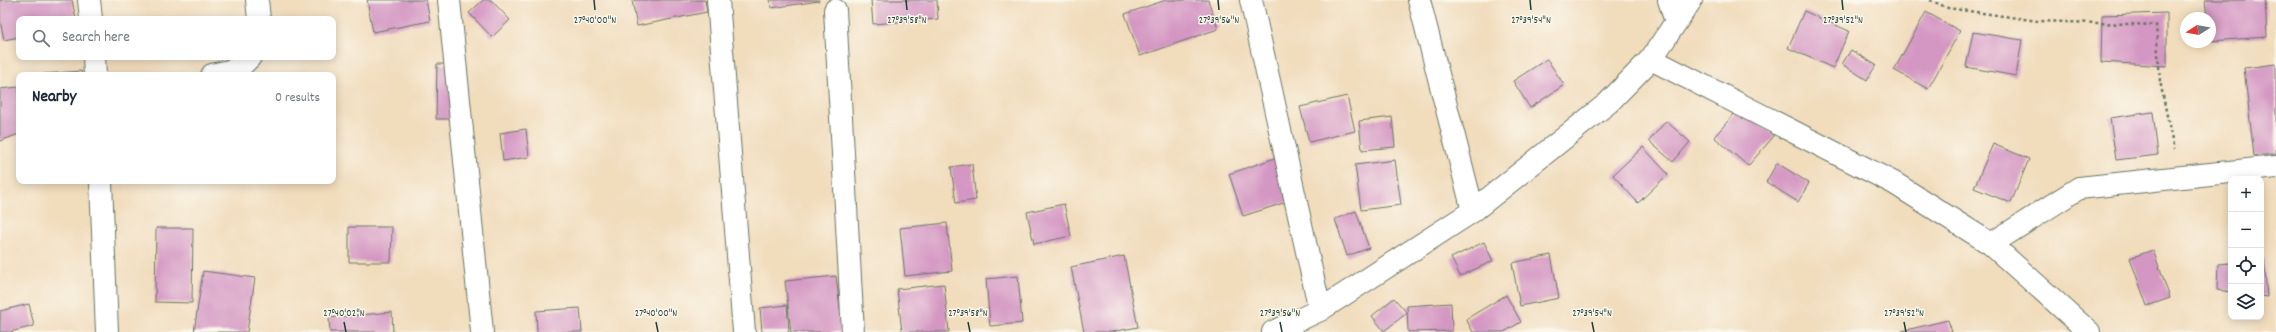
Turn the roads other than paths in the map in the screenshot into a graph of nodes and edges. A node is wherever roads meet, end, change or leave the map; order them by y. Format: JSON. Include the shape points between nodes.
{"nodes":[{"id":1,"x":89,"y":0,"type":"edge"},
{"id":2,"x":257,"y":0,"type":"edge"},
{"id":3,"x":449,"y":0,"type":"edge"},
{"id":4,"x":718,"y":0,"type":"edge"},
{"id":5,"x":1251,"y":0,"type":"edge"},
{"id":6,"x":1419,"y":0,"type":"edge"},
{"id":7,"x":1669,"y":0,"type":"edge"},
{"id":8,"x":1691,"y":0,"type":"edge"},
{"id":9,"x":835,"y":10,"type":"dead end"},
{"id":10,"x":91,"y":16,"type":"edge"},
{"id":11,"x":259,"y":16,"type":"edge"},
{"id":12,"x":1676,"y":22,"type":"junction"},
{"id":13,"x":94,"y":60,"type":"edge"},
{"id":14,"x":247,"y":60,"type":"edge"},
{"id":15,"x":1651,"y":60,"type":"junction"},
{"id":16,"x":95,"y":72,"type":"edge"},
{"id":17,"x":225,"y":72,"type":"edge"},
{"id":18,"x":2276,"y":167,"type":"edge"},
{"id":19,"x":101,"y":184,"type":"edge"},
{"id":20,"x":1473,"y":211,"type":"junction"},
{"id":21,"x":1992,"y":244,"type":"junction"},
{"id":22,"x":1320,"y":310,"type":"junction"},
{"id":23,"x":107,"y":332,"type":"edge"},
{"id":24,"x":482,"y":332,"type":"edge"},
{"id":25,"x":744,"y":332,"type":"edge"},
{"id":26,"x":853,"y":332,"type":"edge"},
{"id":27,"x":1273,"y":332,"type":"edge"},
{"id":28,"x":2089,"y":332,"type":"edge"}],
"edges":[{"from":1,"to":10,"type":"street"},
{"from":2,"to":11,"type":"street"},
{"from":3,"to":24,"type":"street"},
{"from":4,"to":25,"type":"street"},
{"from":5,"to":22,"type":"street"},
{"from":6,"to":20,"type":"street"},
{"from":7,"to":12,"type":"street"},
{"from":8,"to":12,"type":"street"},
{"from":9,"to":26,"type":"street"},
{"from":12,"to":15,"type":"street"},
{"from":13,"to":16,"type":"street"},
{"from":14,"to":17,"type":"street","via":[[238,69]]},
{"from":15,"to":20,"type":"street","via":[[1608,103]]},
{"from":15,"to":21,"type":"street","via":[[1894,183]]},
{"from":18,"to":21,"type":"street","via":[[2079,188]]},
{"from":19,"to":23,"type":"street"},
{"from":20,"to":22,"type":"street"},
{"from":21,"to":28,"type":"street"},
{"from":22,"to":27,"type":"street"}]}
